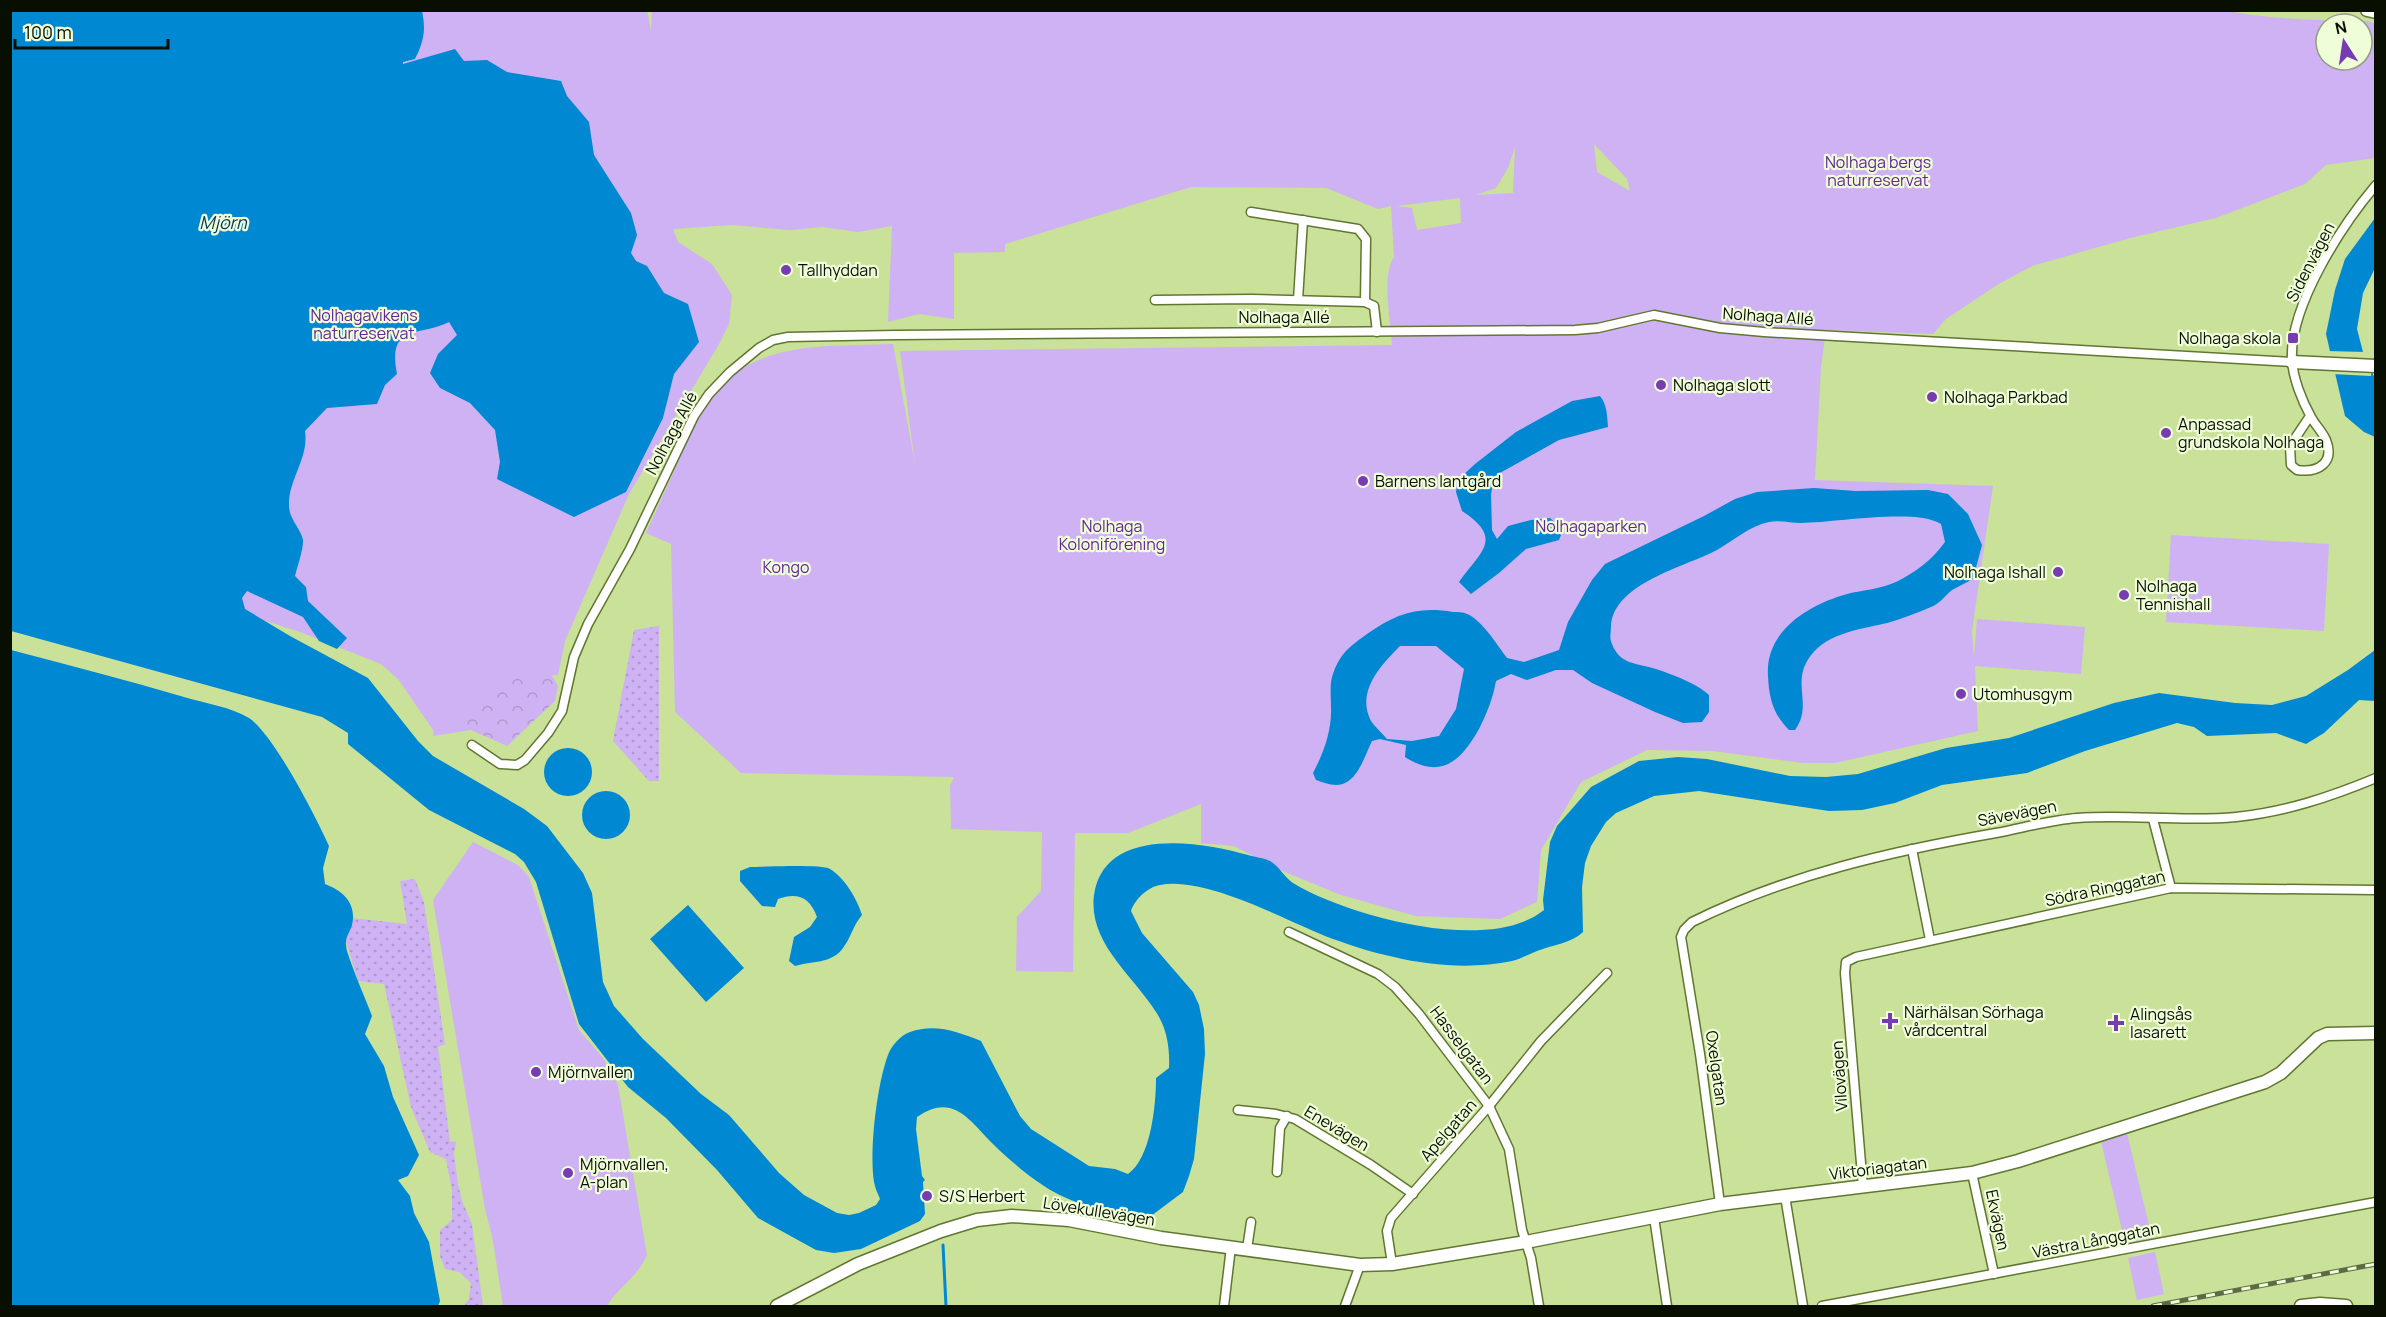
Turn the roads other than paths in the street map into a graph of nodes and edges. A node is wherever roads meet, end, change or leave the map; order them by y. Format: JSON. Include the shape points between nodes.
{"nodes":[{"id":1,"x":2367,"y":10,"type":"edge"},
{"id":2,"x":2376,"y":12,"type":"edge"},
{"id":3,"x":2376,"y":185,"type":"edge"},
{"id":4,"x":1251,"y":212,"type":"dead end"},
{"id":5,"x":1302,"y":220,"type":"junction"},
{"id":6,"x":1155,"y":300,"type":"dead end"},
{"id":7,"x":1298,"y":300,"type":"junction"},
{"id":8,"x":1365,"y":302,"type":"junction"},
{"id":9,"x":1377,"y":332,"type":"junction"},
{"id":10,"x":2292,"y":362,"type":"junction"},
{"id":11,"x":2374,"y":366,"type":"edge"},
{"id":12,"x":2310,"y":416,"type":"junction"},
{"id":13,"x":472,"y":745,"type":"dead end"},
{"id":14,"x":2376,"y":778,"type":"edge"},
{"id":15,"x":2153,"y":819,"type":"junction"},
{"id":16,"x":1912,"y":849,"type":"junction"},
{"id":17,"x":2171,"y":888,"type":"junction"},
{"id":18,"x":2376,"y":890,"type":"edge"},
{"id":19,"x":1289,"y":932,"type":"dead end"},
{"id":20,"x":1681,"y":938,"type":"joint"},
{"id":21,"x":1930,"y":940,"type":"junction"},
{"id":22,"x":1846,"y":962,"type":"joint"},
{"id":23,"x":1607,"y":974,"type":"dead end"},
{"id":24,"x":2376,"y":1033,"type":"edge"},
{"id":25,"x":1489,"y":1106,"type":"junction"},
{"id":26,"x":1238,"y":1110,"type":"dead end"},
{"id":27,"x":1287,"y":1116,"type":"junction"},
{"id":28,"x":1277,"y":1172,"type":"dead end"},
{"id":29,"x":1972,"y":1173,"type":"junction"},
{"id":30,"x":1863,"y":1187,"type":"junction"},
{"id":31,"x":1413,"y":1194,"type":"junction"},
{"id":32,"x":1785,"y":1196,"type":"junction"},
{"id":33,"x":2376,"y":1202,"type":"edge"},
{"id":34,"x":1720,"y":1204,"type":"junction"},
{"id":35,"x":1654,"y":1217,"type":"junction"},
{"id":36,"x":1251,"y":1222,"type":"dead end"},
{"id":37,"x":1526,"y":1242,"type":"junction"},
{"id":38,"x":1231,"y":1247,"type":"junction"},
{"id":39,"x":1247,"y":1249,"type":"junction"},
{"id":40,"x":1392,"y":1264,"type":"junction"},
{"id":41,"x":1360,"y":1265,"type":"junction"},
{"id":42,"x":1994,"y":1274,"type":"junction"},
{"id":43,"x":777,"y":1306,"type":"edge"},
{"id":44,"x":1224,"y":1306,"type":"edge"},
{"id":45,"x":1346,"y":1306,"type":"edge"},
{"id":46,"x":1539,"y":1306,"type":"edge"},
{"id":47,"x":1667,"y":1306,"type":"edge"},
{"id":48,"x":1803,"y":1306,"type":"edge"},
{"id":49,"x":1822,"y":1306,"type":"edge"},
{"id":50,"x":2301,"y":1306,"type":"edge"},
{"id":51,"x":2344,"y":1306,"type":"edge"}],
"edges":[{"from":1,"to":2,"type":"street"},
{"from":3,"to":10,"type":"street","name":"Sidenvägen","via":[[2339,234],[2310,288],[2293,338]]},
{"from":4,"to":5,"type":"street"},
{"from":5,"to":7,"type":"street"},
{"from":5,"to":8,"type":"street","via":[[1358,229],[1366,240]]},
{"from":6,"to":7,"type":"street"},
{"from":7,"to":8,"type":"street"},
{"from":8,"to":9,"type":"street","via":[[1374,306]]},
{"from":9,"to":10,"type":"street","name":"Nolhaga Allé","via":[[1575,330],[1654,315],[1764,332]]},
{"from":9,"to":13,"type":"street","name":"Nolhaga Allé","via":[[896,335],[773,340],[724,377],[694,416],[630,549],[588,624],[574,657],[562,711],[548,733],[517,765],[500,764]]},
{"from":10,"to":11,"type":"street"},
{"from":10,"to":12,"type":"street"},
{"from":12,"to":12,"type":"street","via":[[2290,446],[2291,465],[2313,472],[2328,457],[2329,448]]},
{"from":14,"to":15,"type":"street","name":"Sävevägen","via":[[2284,810],[2235,817]]},
{"from":15,"to":16,"type":"street","name":"Sävevägen","via":[[2076,818]]},
{"from":15,"to":17,"type":"street"},
{"from":16,"to":20,"type":"street","name":"Sävevägen","via":[[1776,887],[1692,922]]},
{"from":16,"to":21,"type":"street"},
{"from":17,"to":18,"type":"street","name":"Södra Ringgatan"},
{"from":17,"to":21,"type":"street","name":"Södra Ringgatan"},
{"from":19,"to":25,"type":"street","name":"Hasselgatan","via":[[1377,974],[1395,987]]},
{"from":20,"to":34,"type":"street","name":"Oxelgatan"},
{"from":21,"to":22,"type":"street","name":"Södra Ringgatan"},
{"from":22,"to":30,"type":"street","name":"Vilovägen"},
{"from":23,"to":25,"type":"street","name":"Apelgatan","via":[[1541,1041]]},
{"from":24,"to":29,"type":"street","name":"Viktoriagatan","via":[[2327,1034],[2265,1082]]},
{"from":25,"to":31,"type":"street","name":"Apelgatan"},
{"from":25,"to":37,"type":"street","name":"Hasselgatan","via":[[1509,1149]]},
{"from":26,"to":27,"type":"street","name":"Enevägen"},
{"from":27,"to":28,"type":"street","via":[[1280,1128]]},
{"from":27,"to":31,"type":"street","name":"Enevägen"},
{"from":29,"to":30,"type":"street","name":"Viktoriagatan"},
{"from":29,"to":42,"type":"street","name":"Ekvägen"},
{"from":30,"to":32,"type":"street","name":"Viktoriagatan"},
{"from":31,"to":40,"type":"street","name":"Apelgatan","via":[[1391,1218],[1387,1232]]},
{"from":32,"to":34,"type":"street","name":"Viktoriagatan"},
{"from":32,"to":48,"type":"street"},
{"from":33,"to":42,"type":"street","name":"Västra Långgatan"},
{"from":34,"to":35,"type":"street","name":"Viktoriagatan"},
{"from":35,"to":37,"type":"street","name":"Viktoriagatan"},
{"from":35,"to":47,"type":"street"},
{"from":36,"to":39,"type":"street"},
{"from":37,"to":40,"type":"street","name":"Viktoriagatan"},
{"from":37,"to":46,"type":"street","name":"Hasselgatan"},
{"from":38,"to":39,"type":"street","name":"Lövekullevägen"},
{"from":38,"to":43,"type":"street","name":"Lövekullevägen","via":[[1069,1220],[1012,1216],[977,1220],[941,1230],[858,1264]]},
{"from":38,"to":44,"type":"street"},
{"from":39,"to":41,"type":"street","name":"Lövekullevägen"},
{"from":40,"to":41,"type":"street","name":"Viktoriagatan"},
{"from":41,"to":45,"type":"street"},
{"from":42,"to":49,"type":"street","name":"Västra Långgatan"},
{"from":50,"to":51,"type":"street"}]}
